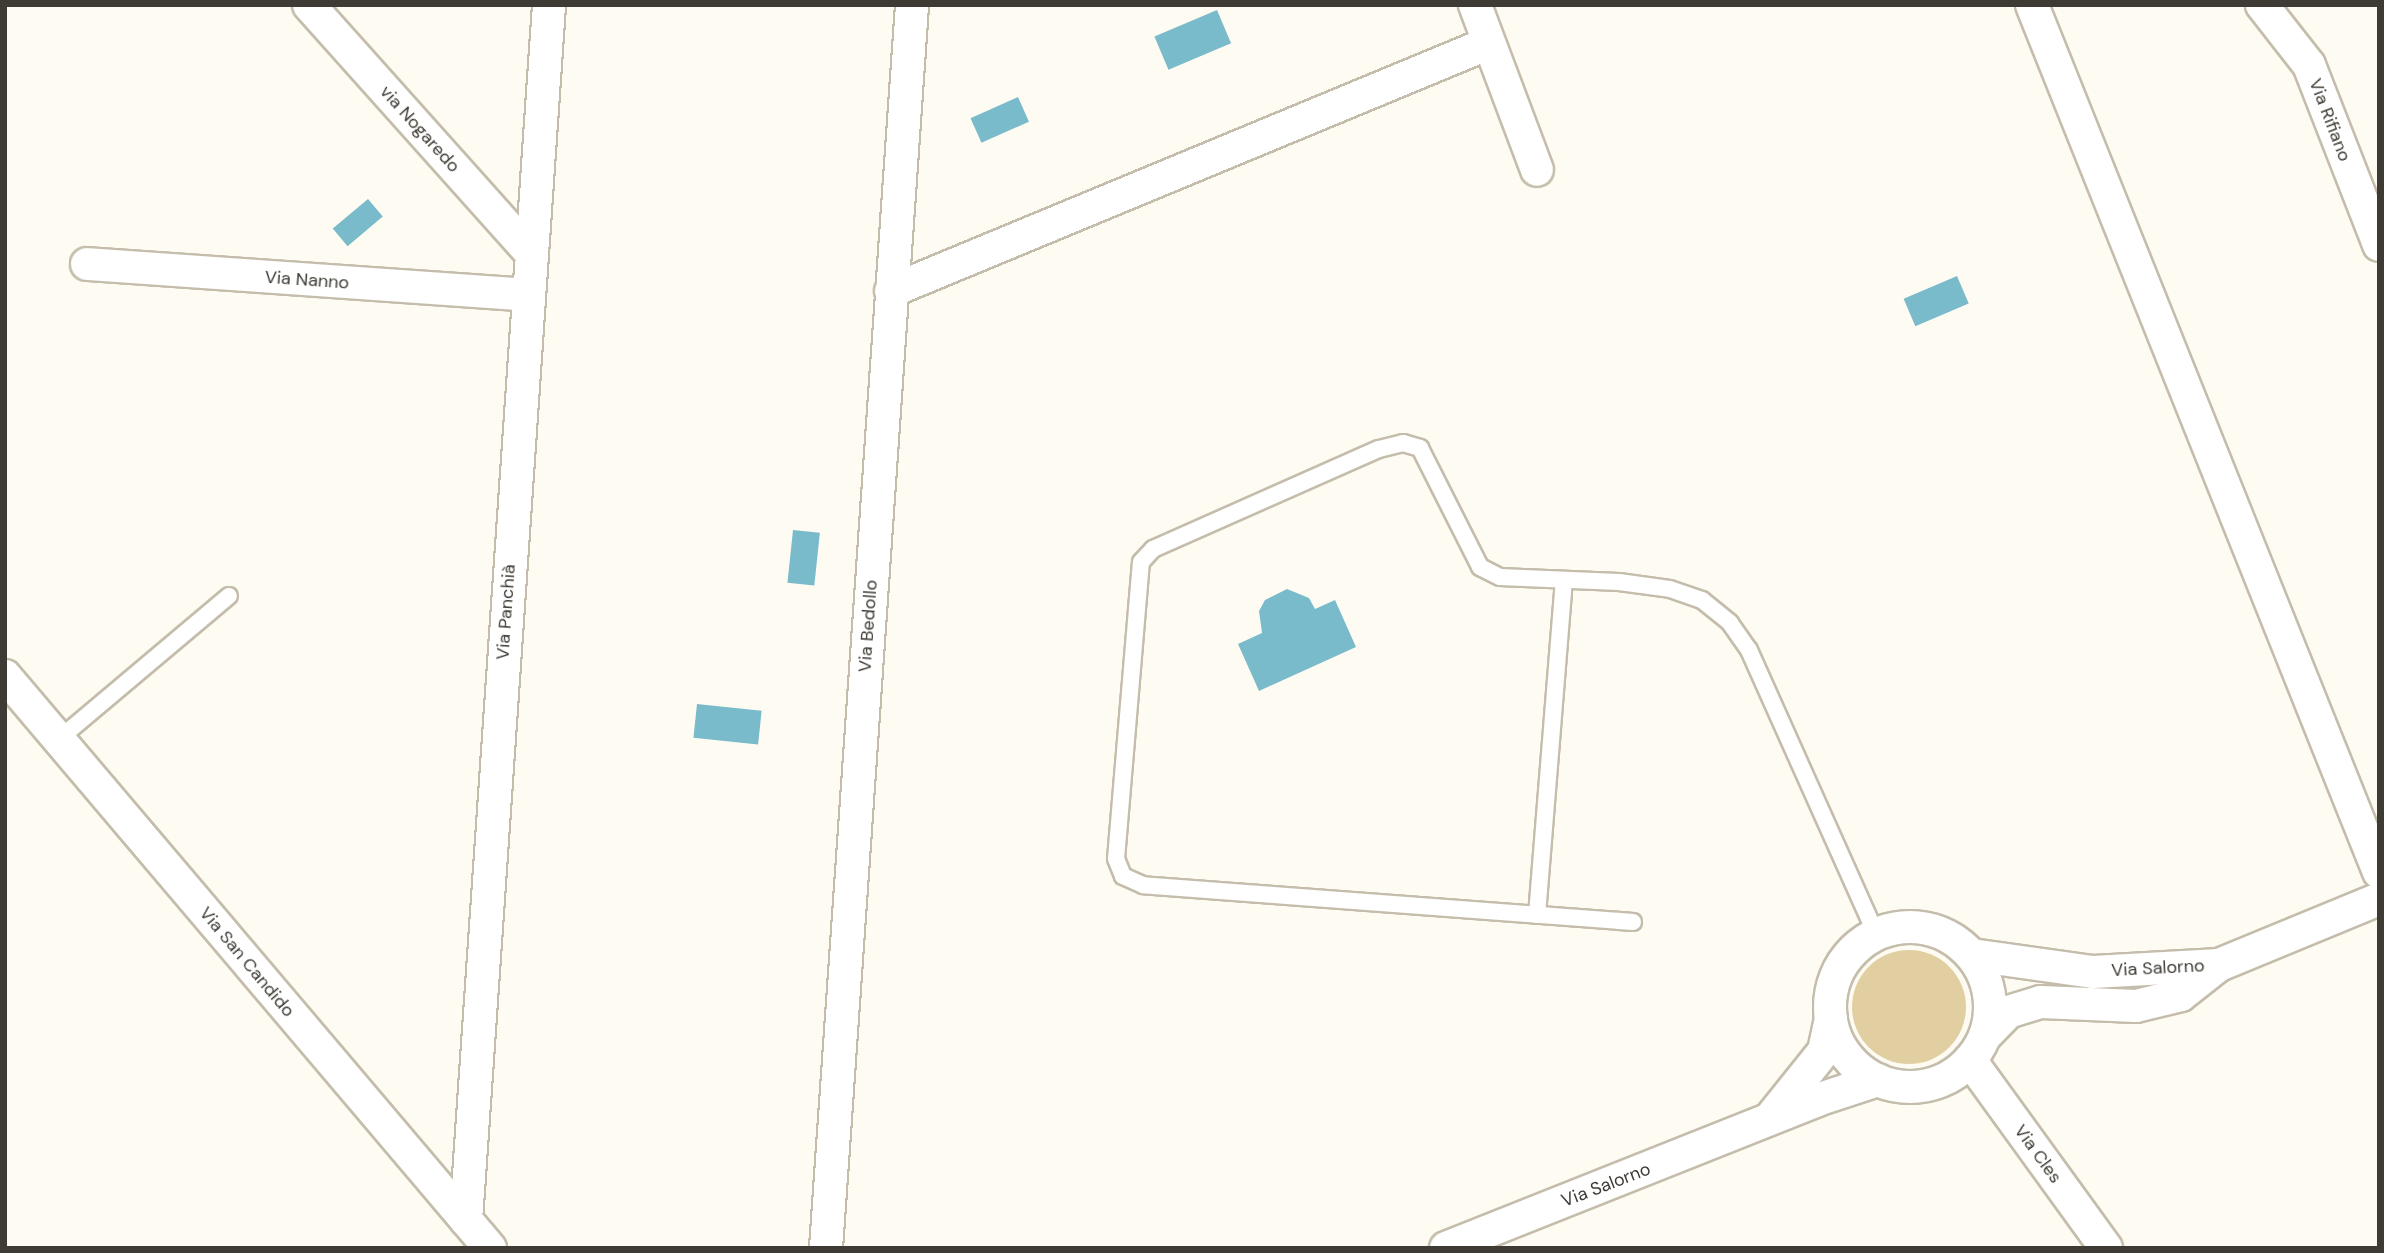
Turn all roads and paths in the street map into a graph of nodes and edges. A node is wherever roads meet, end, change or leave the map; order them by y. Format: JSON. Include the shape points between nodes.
{"nodes":[{"id":1,"x":309,"y":5,"type":"edge"},
{"id":2,"x":549,"y":5,"type":"edge"},
{"id":3,"x":912,"y":5,"type":"edge"},
{"id":4,"x":1475,"y":5,"type":"edge"},
{"id":5,"x":2032,"y":5,"type":"edge"},
{"id":6,"x":2262,"y":5,"type":"edge"},
{"id":7,"x":1489,"y":43,"type":"junction"},
{"id":8,"x":1537,"y":170,"type":"dead end"},
{"id":9,"x":2379,"y":245,"type":"edge"},
{"id":10,"x":530,"y":252,"type":"junction"},
{"id":11,"x":87,"y":264,"type":"dead end"},
{"id":12,"x":891,"y":291,"type":"junction"},
{"id":13,"x":527,"y":295,"type":"junction"},
{"id":14,"x":1564,"y":580,"type":"junction"},
{"id":15,"x":229,"y":596,"type":"dead end"},
{"id":16,"x":5,"y":676,"type":"edge"},
{"id":17,"x":59,"y":739,"type":"junction"},
{"id":18,"x":2379,"y":872,"type":"edge"},
{"id":19,"x":2379,"y":899,"type":"edge"},
{"id":20,"x":1537,"y":915,"type":"junction"},
{"id":21,"x":1633,"y":922,"type":"dead end"},
{"id":22,"x":1875,"y":934,"type":"junction"},
{"id":23,"x":1972,"y":955,"type":"junction"},
{"id":24,"x":2219,"y":965,"type":"junction"},
{"id":25,"x":1831,"y":1019,"type":"junction"},
{"id":26,"x":1977,"y":1048,"type":"junction"},
{"id":27,"x":1878,"y":1080,"type":"junction"},
{"id":28,"x":1766,"y":1122,"type":"junction"},
{"id":29,"x":466,"y":1220,"type":"junction"},
{"id":30,"x":490,"y":1248,"type":"edge"},
{"id":31,"x":826,"y":1248,"type":"edge"},
{"id":32,"x":1446,"y":1248,"type":"edge"},
{"id":33,"x":2106,"y":1248,"type":"edge"}],
"edges":[{"from":1,"to":10,"type":"street","name":"via Nogaredo"},
{"from":2,"to":10,"type":"street","name":"Via Panchià"},
{"from":3,"to":12,"type":"street","name":"Via Bedollo"},
{"from":4,"to":7,"type":"street"},
{"from":5,"to":18,"type":"street"},
{"from":6,"to":9,"type":"street","name":"Via Rifiano","via":[[2309,65]]},
{"from":7,"to":8,"type":"street"},
{"from":7,"to":12,"type":"street"},
{"from":10,"to":13,"type":"street","name":"Via Panchià"},
{"from":11,"to":13,"type":"street","name":"Via Nanno"},
{"from":12,"to":31,"type":"street","name":"Via Bedollo"},
{"from":13,"to":29,"type":"street","name":"Via Panchià"},
{"from":14,"to":20,"type":"lane"},
{"from":14,"to":20,"type":"lane","via":[[1500,577],[1480,568],[1465,545],[1430,463],[1420,447],[1402,443],[1153,549],[1140,562],[1138,579],[1116,859],[1123,876],[1143,885]]},
{"from":14,"to":22,"type":"lane","via":[[1670,589],[1702,600],[1730,623],[1749,650]]},
{"from":15,"to":17,"type":"lane"},
{"from":16,"to":17,"type":"street","name":"Via San Candido"},
{"from":17,"to":29,"type":"street","name":"Via San Candido"},
{"from":19,"to":24,"type":"street","name":"Via Salorno"},
{"from":20,"to":21,"type":"lane"},
{"from":22,"to":23,"type":"street","via":[[1901,927],[1927,928],[1952,938]]},
{"from":22,"to":25,"type":"street","via":[[1855,948],[1839,969],[1831,993]]},
{"from":23,"to":24,"type":"street","name":"Via Salorno","via":[[2092,971]]},
{"from":23,"to":26,"type":"street","via":[[1990,994]]},
{"from":24,"to":26,"type":"street","name":"Via Salorno","via":[[2181,995],[2155,1003],[2041,1002],[2008,1012]]},
{"from":25,"to":27,"type":"street","via":[[1839,1044],[1855,1065]]},
{"from":25,"to":28,"type":"street","name":"Via Salorno","via":[[1824,1051]]},
{"from":26,"to":27,"type":"street","via":[[1950,1076],[1927,1085],[1902,1087]]},
{"from":26,"to":33,"type":"street","name":"Via Cles"},
{"from":27,"to":28,"type":"street","name":"Via Salorno"},
{"from":28,"to":32,"type":"street","name":"Via Salorno"},
{"from":29,"to":30,"type":"street","name":"Via San Candido"}]}
